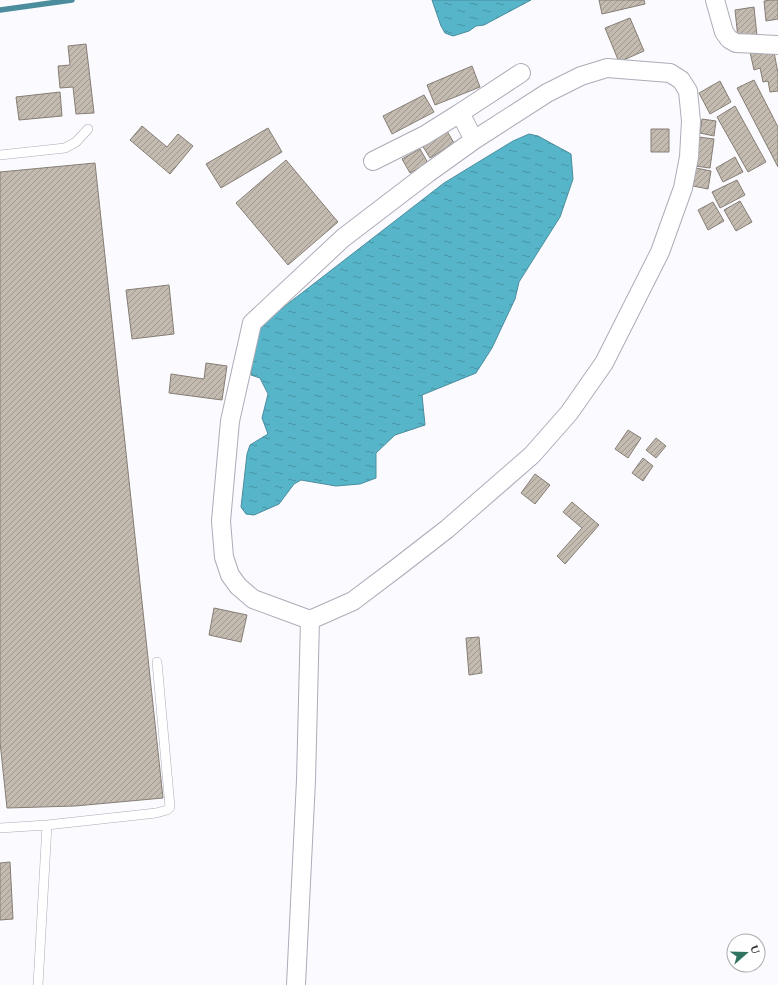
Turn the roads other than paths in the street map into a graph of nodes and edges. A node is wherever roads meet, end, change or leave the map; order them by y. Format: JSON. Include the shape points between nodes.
{"nodes":[{"id":1,"x":715,"y":0,"type":"edge"},
{"id":2,"x":778,"y":45,"type":"edge"},
{"id":3,"x":521,"y":73,"type":"dead end"},
{"id":4,"x":460,"y":113,"type":"junction"},
{"id":5,"x":88,"y":129,"type":"dead end"},
{"id":6,"x":474,"y":140,"type":"junction"},
{"id":7,"x":0,"y":155,"type":"edge"},
{"id":8,"x":373,"y":161,"type":"dead end"},
{"id":9,"x":310,"y":620,"type":"junction"},
{"id":10,"x":157,"y":662,"type":"dead end"},
{"id":11,"x":47,"y":825,"type":"junction"},
{"id":12,"x":0,"y":828,"type":"edge"},
{"id":13,"x":38,"y":985,"type":"edge"},
{"id":14,"x":296,"y":985,"type":"edge"}],
"edges":[{"from":1,"to":2,"type":"street","via":[[724,32],[729,39],[736,43]]},
{"from":3,"to":4,"type":"street"},
{"from":4,"to":6,"type":"street"},
{"from":4,"to":8,"type":"street","via":[[425,135]]},
{"from":5,"to":7,"type":"lane","via":[[76,142],[65,148]]},
{"from":6,"to":9,"type":"street","via":[[343,238],[252,323],[230,421],[221,521],[224,557],[230,575],[253,600]]},
{"from":6,"to":9,"type":"street","via":[[547,94],[581,76],[607,68],[670,74],[681,80],[688,91],[691,121],[684,188],[660,252],[604,363],[569,413],[532,455],[447,530],[353,601]]},
{"from":9,"to":14,"type":"street","via":[[306,780]]},
{"from":10,"to":11,"type":"lane","via":[[170,807],[156,813]]},
{"from":11,"to":12,"type":"lane"},
{"from":11,"to":13,"type":"lane"}]}
